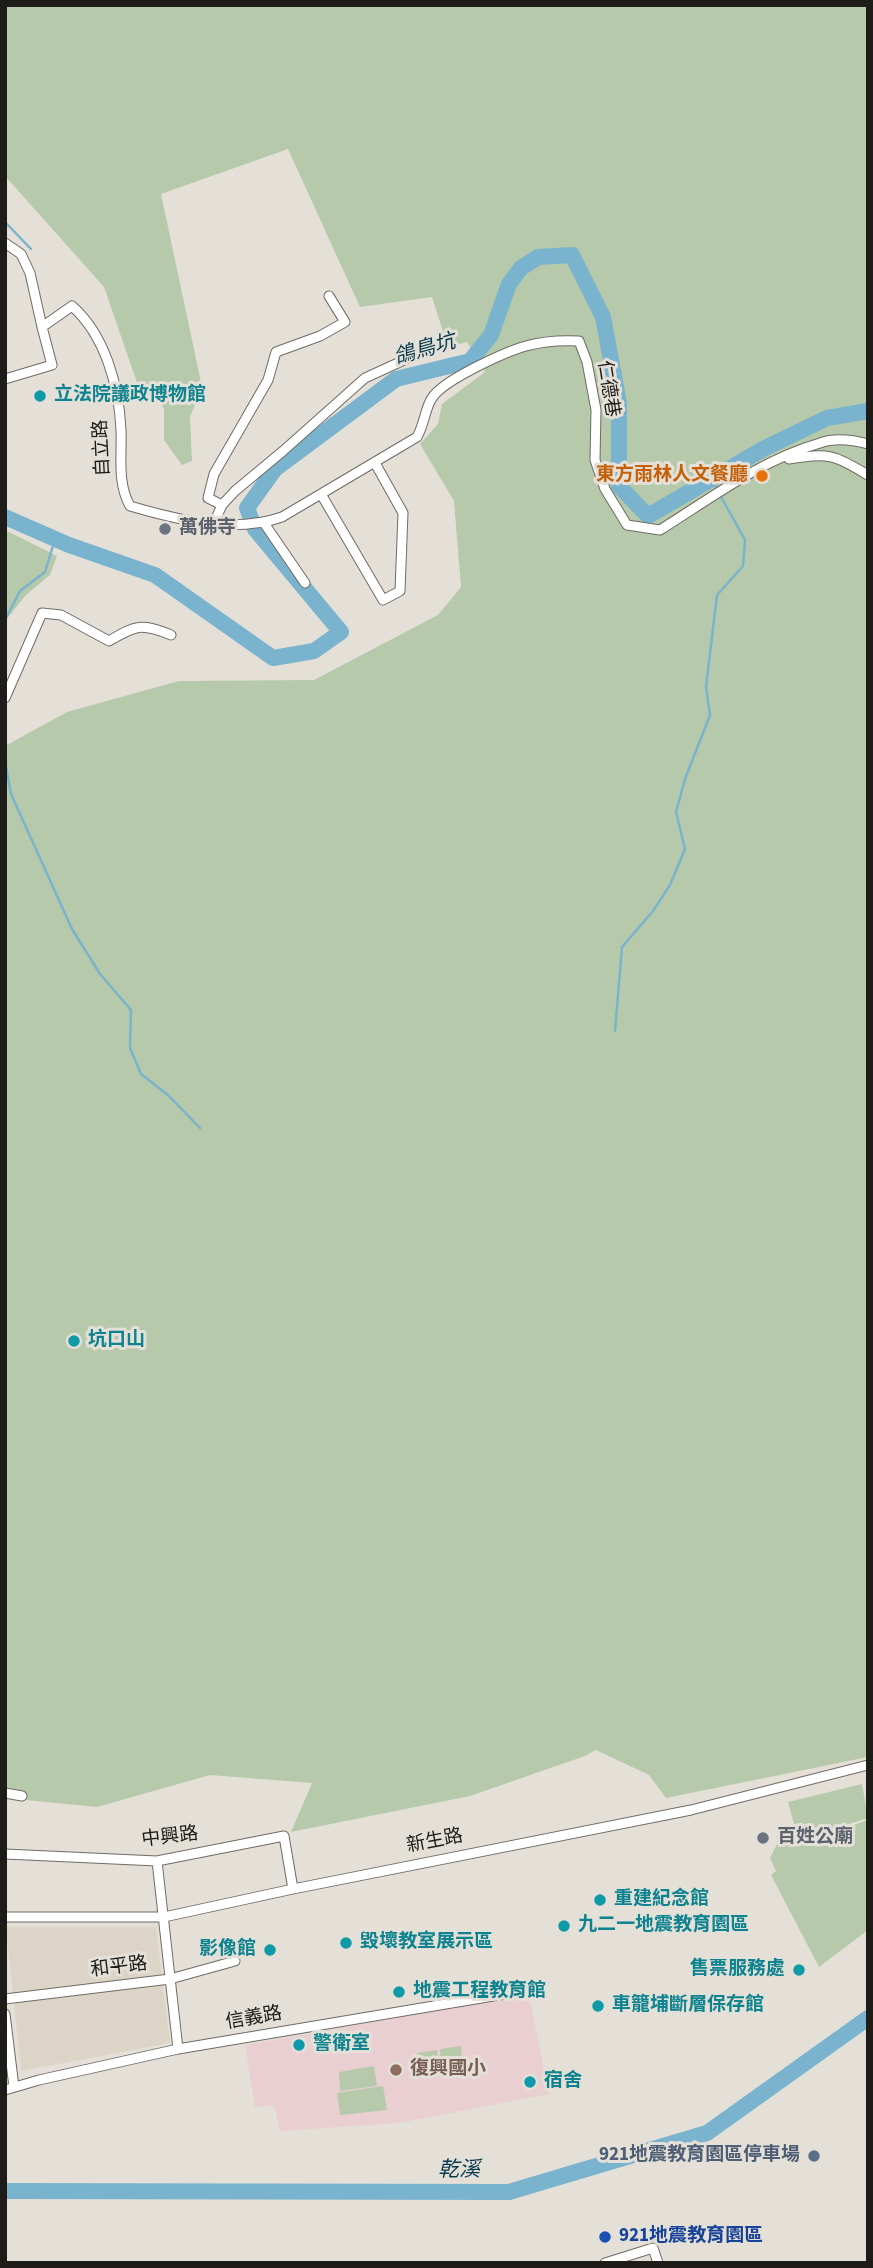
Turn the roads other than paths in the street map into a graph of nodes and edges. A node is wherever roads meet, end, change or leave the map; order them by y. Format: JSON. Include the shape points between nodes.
{"nodes":[{"id":1,"x":5,"y":243,"type":"edge"},
{"id":2,"x":329,"y":296,"type":"dead end"},
{"id":3,"x":42,"y":327,"type":"junction"},
{"id":4,"x":424,"y":351,"type":"dead end"},
{"id":5,"x":5,"y":379,"type":"edge"},
{"id":6,"x":868,"y":444,"type":"edge"},
{"id":7,"x":773,"y":462,"type":"junction"},
{"id":8,"x":374,"y":463,"type":"junction"},
{"id":9,"x":868,"y":475,"type":"edge"},
{"id":10,"x":321,"y":494,"type":"junction"},
{"id":11,"x":222,"y":505,"type":"junction"},
{"id":12,"x":260,"y":523,"type":"junction"},
{"id":13,"x":217,"y":525,"type":"junction"},
{"id":14,"x":305,"y":583,"type":"dead end"},
{"id":15,"x":171,"y":635,"type":"dead end"},
{"id":16,"x":5,"y":698,"type":"edge"},
{"id":17,"x":868,"y":1765,"type":"edge"},
{"id":18,"x":5,"y":1793,"type":"edge"},
{"id":19,"x":22,"y":1796,"type":"dead end"},
{"id":20,"x":5,"y":1854,"type":"edge"},
{"id":21,"x":157,"y":1861,"type":"junction"},
{"id":22,"x":293,"y":1889,"type":"junction"},
{"id":23,"x":5,"y":1917,"type":"edge"},
{"id":24,"x":164,"y":1917,"type":"junction"},
{"id":25,"x":235,"y":1961,"type":"dead end"},
{"id":26,"x":170,"y":1979,"type":"junction"},
{"id":27,"x":511,"y":1993,"type":"dead end"},
{"id":28,"x":5,"y":1999,"type":"edge"},
{"id":29,"x":6,"y":2020,"type":"edge"},
{"id":30,"x":178,"y":2049,"type":"junction"},
{"id":31,"x":10,"y":2089,"type":"edge"},
{"id":32,"x":604,"y":2263,"type":"edge"},
{"id":33,"x":658,"y":2263,"type":"edge"}],
"edges":[{"from":1,"to":3,"type":"street","via":[[21,254],[30,273]]},
{"from":2,"to":11,"type":"street","via":[[345,322],[276,352],[268,380],[214,474],[208,498]]},
{"from":3,"to":5,"type":"street","via":[[52,365]]},
{"from":3,"to":13,"type":"street","name":"自立路","via":[[72,306],[85,317],[105,353],[121,427],[121,479],[130,506]]},
{"from":4,"to":11,"type":"street","via":[[365,378]]},
{"from":6,"to":7,"type":"street","name":"仁德巷","via":[[821,442]]},
{"from":7,"to":8,"type":"street","name":"仁德巷","via":[[660,530],[627,525],[605,489],[595,460],[596,410],[587,362],[579,341],[558,340],[513,351],[441,386],[430,399],[417,438]]},
{"from":7,"to":9,"type":"street","name":"仁德巷","via":[[821,455],[838,458]]},
{"from":8,"to":10,"type":"street","name":"仁德巷"},
{"from":8,"to":10,"type":"street","via":[[403,513],[400,592],[383,600]]},
{"from":10,"to":12,"type":"street","name":"仁德巷","via":[[282,517]]},
{"from":11,"to":13,"type":"street"},
{"from":12,"to":13,"type":"street"},
{"from":12,"to":14,"type":"street"},
{"from":15,"to":16,"type":"street","via":[[134,626],[109,641],[61,615],[42,613]]},
{"from":17,"to":22,"type":"street","name":"新生路","via":[[691,1810]]},
{"from":18,"to":19,"type":"street"},
{"from":20,"to":21,"type":"street","name":"中興路"},
{"from":21,"to":22,"type":"street","name":"中興路","via":[[284,1836]]},
{"from":21,"to":24,"type":"street"},
{"from":22,"to":24,"type":"street","name":"新生路"},
{"from":23,"to":24,"type":"street","name":"新生路"},
{"from":24,"to":26,"type":"street"},
{"from":25,"to":26,"type":"street","name":"和平路"},
{"from":26,"to":28,"type":"street","name":"和平路"},
{"from":26,"to":30,"type":"street"},
{"from":27,"to":30,"type":"street","name":"信義路"},
{"from":29,"to":31,"type":"street"},
{"from":30,"to":31,"type":"street","name":"信義路"},
{"from":32,"to":33,"type":"street","via":[[653,2248]]}]}
